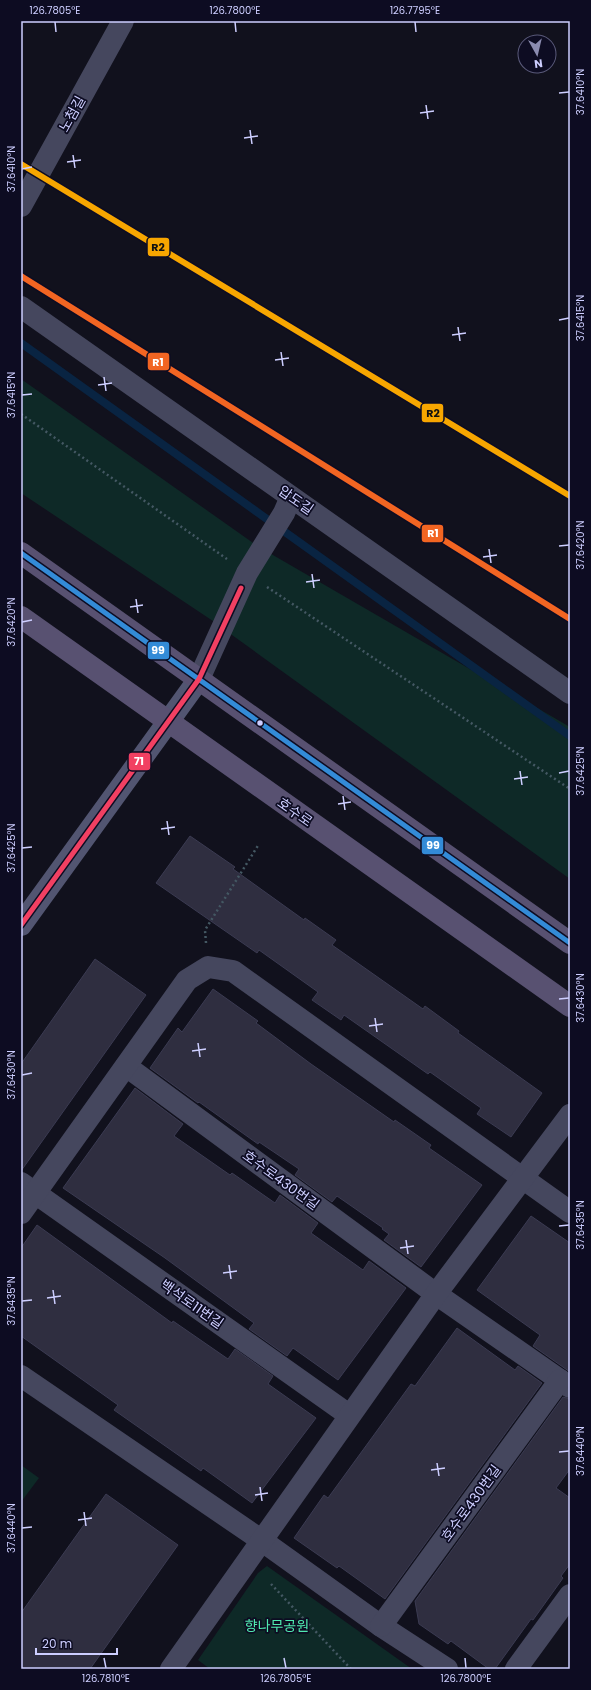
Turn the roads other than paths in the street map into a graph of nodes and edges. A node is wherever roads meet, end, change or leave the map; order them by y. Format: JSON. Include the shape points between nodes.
{"nodes":[{"id":1,"x":123,"y":21,"type":"edge"},
{"id":2,"x":21,"y":206,"type":"edge"},
{"id":3,"x":21,"y":307,"type":"edge"},
{"id":4,"x":287,"y":505,"type":"junction"},
{"id":5,"x":21,"y":553,"type":"edge"},
{"id":6,"x":21,"y":617,"type":"edge"},
{"id":7,"x":199,"y":679,"type":"junction"},
{"id":8,"x":570,"y":693,"type":"edge"},
{"id":9,"x":168,"y":722,"type":"junction"},
{"id":10,"x":21,"y":925,"type":"edge"},
{"id":11,"x":570,"y":943,"type":"edge"},
{"id":12,"x":570,"y":1006,"type":"edge"},
{"id":13,"x":126,"y":1066,"type":"junction"},
{"id":14,"x":570,"y":1115,"type":"edge"},
{"id":15,"x":523,"y":1178,"type":"junction"},
{"id":16,"x":28,"y":1188,"type":"edge"},
{"id":17,"x":570,"y":1212,"type":"edge"},
{"id":18,"x":21,"y":1213,"type":"edge"},
{"id":19,"x":436,"y":1294,"type":"junction"},
{"id":20,"x":21,"y":1376,"type":"edge"},
{"id":21,"x":565,"y":1384,"type":"edge"},
{"id":22,"x":349,"y":1415,"type":"junction"},
{"id":23,"x":261,"y":1540,"type":"junction"},
{"id":24,"x":570,"y":1595,"type":"edge"},
{"id":25,"x":382,"y":1626,"type":"junction"},
{"id":26,"x":171,"y":1669,"type":"edge"},
{"id":27,"x":447,"y":1669,"type":"edge"},
{"id":28,"x":516,"y":1669,"type":"edge"}],
"edges":[{"from":1,"to":2,"type":"street","name":"노첨길"},
{"from":3,"to":4,"type":"street","name":"압도길"},
{"from":4,"to":7,"type":"street","via":[[247,573]]},
{"from":4,"to":8,"type":"street","name":"압도길"},
{"from":5,"to":7,"type":"main road"},
{"from":6,"to":9,"type":"main road","name":"호수로"},
{"from":7,"to":9,"type":"main road"},
{"from":7,"to":11,"type":"main road"},
{"from":9,"to":10,"type":"main road"},
{"from":9,"to":12,"type":"main road","name":"호수로"},
{"from":13,"to":15,"type":"street","via":[[187,980],[208,967],[233,971]]},
{"from":13,"to":16,"type":"street"},
{"from":13,"to":19,"type":"street","name":"호수로430번길"},
{"from":14,"to":15,"type":"street"},
{"from":15,"to":17,"type":"street"},
{"from":15,"to":19,"type":"street"},
{"from":16,"to":18,"type":"street"},
{"from":16,"to":22,"type":"street","name":"백석로11번길"},
{"from":19,"to":21,"type":"street","name":"호수로430번길"},
{"from":19,"to":22,"type":"street"},
{"from":20,"to":23,"type":"street"},
{"from":21,"to":25,"type":"street","name":"호수로430번길"},
{"from":22,"to":23,"type":"street"},
{"from":23,"to":25,"type":"street"},
{"from":23,"to":26,"type":"street"},
{"from":24,"to":28,"type":"street"},
{"from":25,"to":27,"type":"street"}]}
